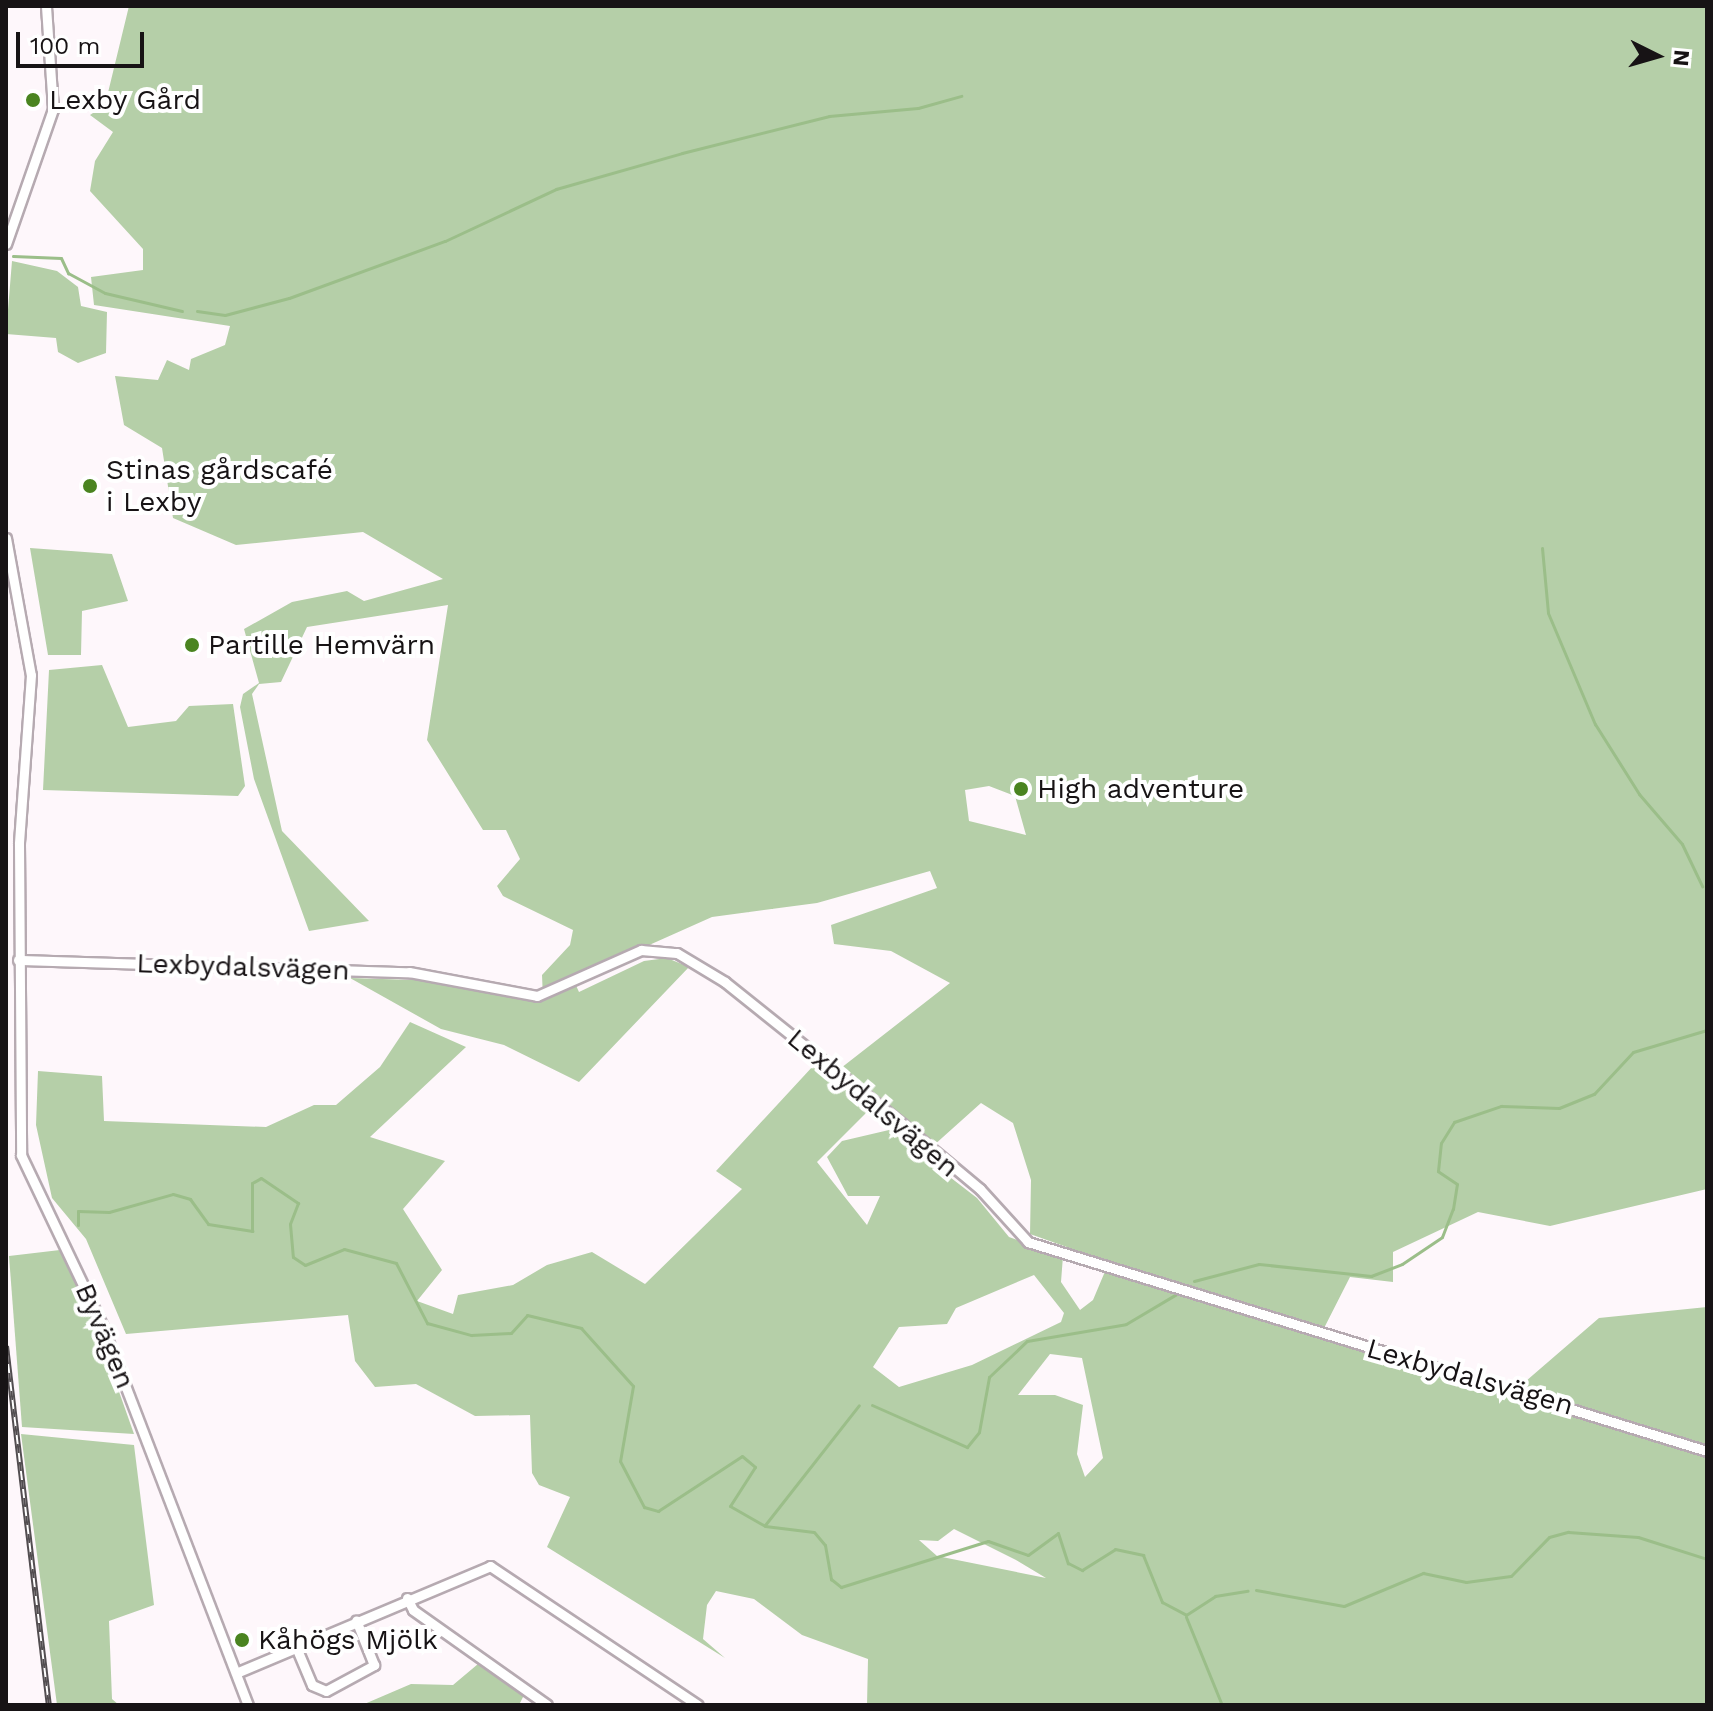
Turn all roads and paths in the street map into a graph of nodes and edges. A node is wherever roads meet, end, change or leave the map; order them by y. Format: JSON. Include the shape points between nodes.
{"nodes":[{"id":1,"x":46,"y":6,"type":"edge"},
{"id":2,"x":6,"y":244,"type":"edge"},
{"id":3,"x":6,"y":538,"type":"edge"},
{"id":4,"x":18,"y":960,"type":"junction"},
{"id":5,"x":1707,"y":1451,"type":"edge"},
{"id":6,"x":407,"y":1598,"type":"junction"},
{"id":7,"x":356,"y":1620,"type":"junction"},
{"id":8,"x":296,"y":1647,"type":"junction"},
{"id":9,"x":236,"y":1673,"type":"junction"},
{"id":10,"x":248,"y":1705,"type":"edge"},
{"id":11,"x":547,"y":1705,"type":"edge"},
{"id":12,"x":698,"y":1705,"type":"edge"}],
"edges":[{"from":1,"to":2,"type":"street","via":[[53,109]]},
{"from":3,"to":4,"type":"street","name":"Byvägen","via":[[31,675]]},
{"from":4,"to":5,"type":"street","name":"Lexbydalsvägen","via":[[409,972],[537,996],[641,950],[677,953],[713,973],[901,1123],[980,1189],[1028,1242]]},
{"from":4,"to":9,"type":"street","name":"Byvägen","via":[[21,1155],[102,1325]]},
{"from":6,"to":7,"type":"street"},
{"from":6,"to":11,"type":"street","via":[[434,1627]]},
{"from":6,"to":12,"type":"street","via":[[479,1568],[499,1569]]},
{"from":7,"to":8,"type":"street"},
{"from":7,"to":8,"type":"street","via":[[374,1665],[326,1691],[312,1685]]},
{"from":8,"to":9,"type":"street"},
{"from":9,"to":10,"type":"street","name":"Byvägen"}]}
